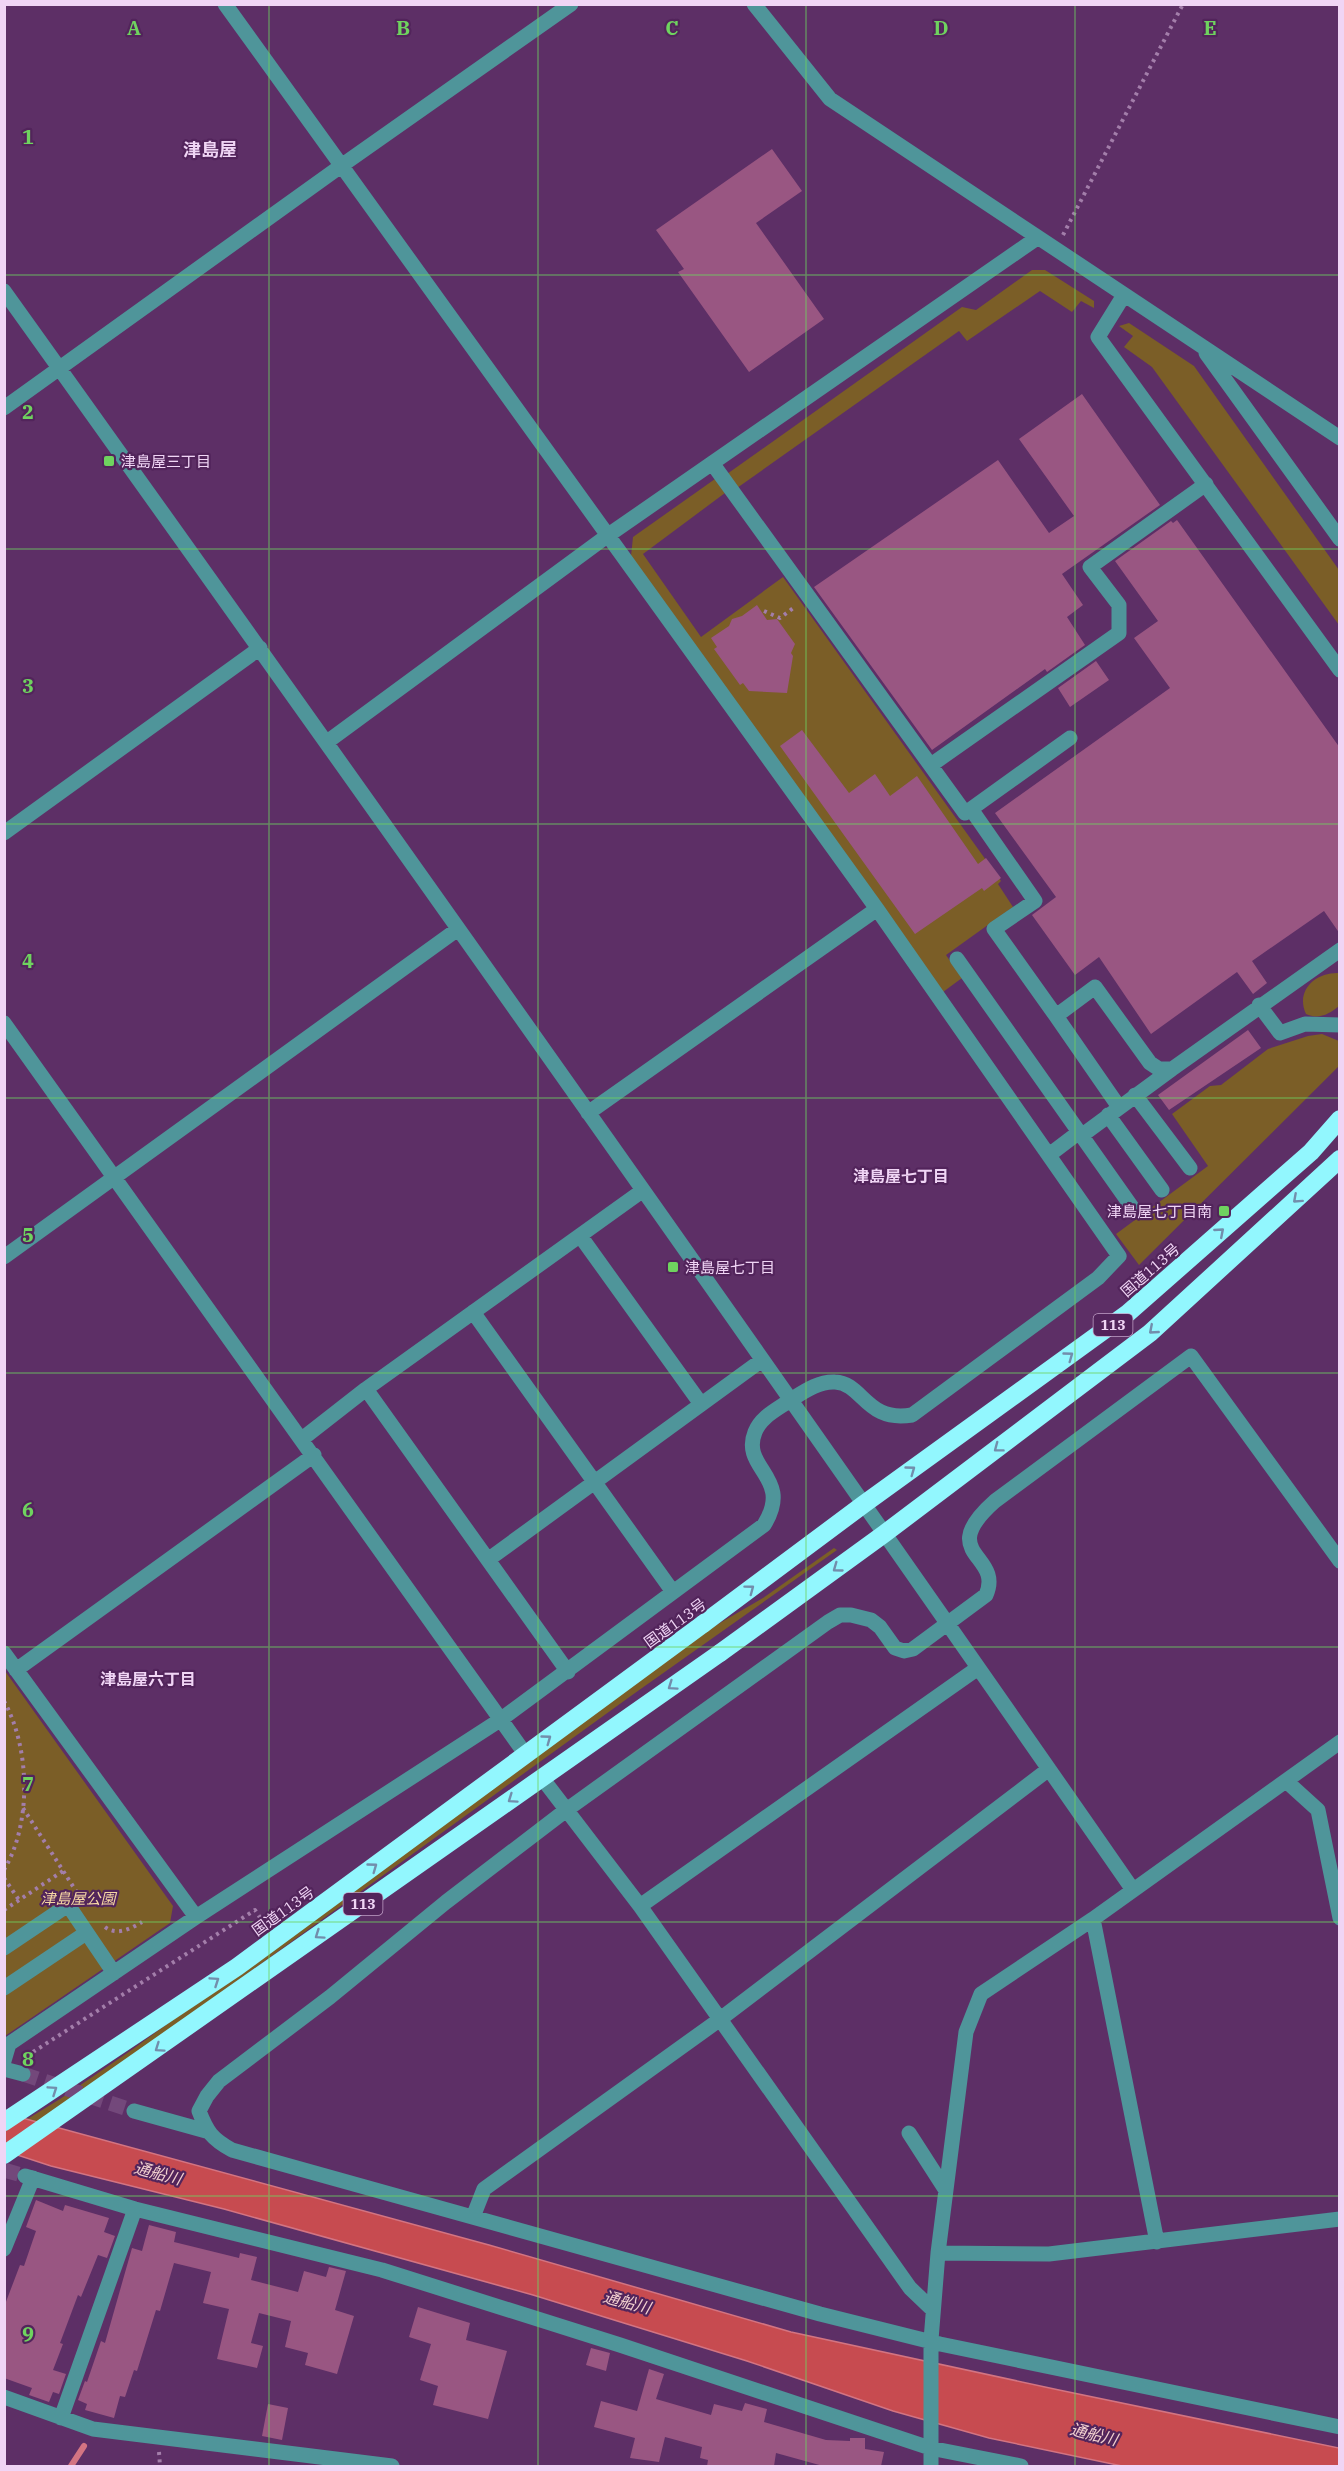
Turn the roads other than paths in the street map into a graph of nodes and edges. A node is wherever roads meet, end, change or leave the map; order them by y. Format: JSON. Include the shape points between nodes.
{"nodes":[{"id":1,"x":225,"y":4,"type":"edge"},
{"id":2,"x":571,"y":4,"type":"edge"},
{"id":3,"x":754,"y":4,"type":"edge"},
{"id":4,"x":341,"y":166,"type":"junction"},
{"id":5,"x":1037,"y":238,"type":"junction"},
{"id":6,"x":4,"y":291,"type":"edge"},
{"id":7,"x":1124,"y":295,"type":"junction"},
{"id":8,"x":1201,"y":345,"type":"junction"},
{"id":9,"x":59,"y":368,"type":"junction"},
{"id":10,"x":4,"y":408,"type":"edge"},
{"id":11,"x":1340,"y":438,"type":"edge"},
{"id":12,"x":712,"y":463,"type":"junction"},
{"id":13,"x":1206,"y":484,"type":"junction"},
{"id":14,"x":607,"y":536,"type":"junction"},
{"id":15,"x":1340,"y":539,"type":"edge"},
{"id":16,"x":260,"y":648,"type":"junction"},
{"id":17,"x":1340,"y":670,"type":"edge"},
{"id":18,"x":1070,"y":738,"type":"dead end"},
{"id":19,"x":327,"y":742,"type":"junction"},
{"id":20,"x":931,"y":765,"type":"junction"},
{"id":21,"x":971,"y":809,"type":"junction"},
{"id":22,"x":4,"y":833,"type":"edge"},
{"id":23,"x":877,"y":909,"type":"junction"},
{"id":24,"x":458,"y":929,"type":"junction"},
{"id":25,"x":1340,"y":950,"type":"edge"},
{"id":26,"x":957,"y":959,"type":"dead end"},
{"id":27,"x":1259,"y":1005,"type":"junction"},
{"id":28,"x":1056,"y":1016,"type":"junction"},
{"id":29,"x":4,"y":1023,"type":"edge"},
{"id":30,"x":1340,"y":1026,"type":"edge"},
{"id":31,"x":1172,"y":1069,"type":"junction"},
{"id":32,"x":1135,"y":1095,"type":"junction"},
{"id":33,"x":1113,"y":1111,"type":"junction"},
{"id":34,"x":588,"y":1113,"type":"junction"},
{"id":35,"x":1340,"y":1119,"type":"edge"},
{"id":36,"x":1079,"y":1134,"type":"junction"},
{"id":37,"x":1049,"y":1155,"type":"junction"},
{"id":38,"x":1340,"y":1159,"type":"edge"},
{"id":39,"x":1190,"y":1168,"type":"dead end"},
{"id":40,"x":115,"y":1177,"type":"junction"},
{"id":41,"x":642,"y":1191,"type":"junction"},
{"id":42,"x":1162,"y":1191,"type":"dead end"},
{"id":43,"x":1134,"y":1210,"type":"dead end"},
{"id":44,"x":581,"y":1237,"type":"junction"},
{"id":45,"x":4,"y":1257,"type":"edge"},
{"id":46,"x":472,"y":1312,"type":"junction"},
{"id":47,"x":762,"y":1360,"type":"junction"},
{"id":48,"x":366,"y":1389,"type":"junction"},
{"id":49,"x":790,"y":1401,"type":"junction"},
{"id":50,"x":700,"y":1404,"type":"junction"},
{"id":51,"x":302,"y":1439,"type":"junction"},
{"id":52,"x":314,"y":1455,"type":"junction"},
{"id":53,"x":594,"y":1482,"type":"junction"},
{"id":54,"x":864,"y":1504,"type":"junction"},
{"id":55,"x":884,"y":1534,"type":"junction"},
{"id":56,"x":489,"y":1559,"type":"junction"},
{"id":57,"x":1340,"y":1561,"type":"edge"},
{"id":58,"x":673,"y":1592,"type":"junction"},
{"id":59,"x":948,"y":1623,"type":"junction"},
{"id":60,"x":4,"y":1653,"type":"edge"},
{"id":61,"x":978,"y":1668,"type":"junction"},
{"id":62,"x":16,"y":1670,"type":"junction"},
{"id":63,"x":567,"y":1671,"type":"junction"},
{"id":64,"x":500,"y":1720,"type":"junction"},
{"id":65,"x":1340,"y":1742,"type":"edge"},
{"id":66,"x":526,"y":1755,"type":"junction"},
{"id":67,"x":1049,"y":1769,"type":"junction"},
{"id":68,"x":542,"y":1778,"type":"junction"},
{"id":69,"x":1286,"y":1780,"type":"junction"},
{"id":70,"x":565,"y":1811,"type":"junction"},
{"id":71,"x":1133,"y":1890,"type":"junction"},
{"id":72,"x":640,"y":1906,"type":"junction"},
{"id":73,"x":196,"y":1917,"type":"junction"},
{"id":74,"x":1340,"y":1918,"type":"edge"},
{"id":75,"x":1093,"y":1919,"type":"junction"},
{"id":76,"x":86,"y":1933,"type":"junction"},
{"id":77,"x":4,"y":1948,"type":"edge"},
{"id":78,"x":114,"y":1973,"type":"junction"},
{"id":79,"x":4,"y":1988,"type":"edge"},
{"id":80,"x":719,"y":2020,"type":"junction"},
{"id":81,"x":4,"y":2061,"type":"edge"},
{"id":82,"x":4,"y":2069,"type":"edge"},
{"id":83,"x":22,"y":2074,"type":"tunnel mouth"},
{"id":84,"x":134,"y":2111,"type":"tunnel mouth"},
{"id":85,"x":4,"y":2122,"type":"edge"},
{"id":86,"x":206,"y":2131,"type":"junction"},
{"id":87,"x":909,"y":2133,"type":"dead end"},
{"id":88,"x":4,"y":2155,"type":"edge"},
{"id":89,"x":945,"y":2189,"type":"junction"},
{"id":90,"x":135,"y":2209,"type":"junction"},
{"id":91,"x":473,"y":2217,"type":"junction"},
{"id":92,"x":1340,"y":2219,"type":"edge"},
{"id":93,"x":1157,"y":2242,"type":"junction"},
{"id":94,"x":4,"y":2249,"type":"edge"},
{"id":95,"x":938,"y":2253,"type":"junction"},
{"id":96,"x":933,"y":2310,"type":"junction"},
{"id":97,"x":931,"y":2340,"type":"junction"},
{"id":98,"x":4,"y":2397,"type":"edge"},
{"id":99,"x":61,"y":2418,"type":"junction"},
{"id":100,"x":1340,"y":2427,"type":"edge"},
{"id":101,"x":930,"y":2448,"type":"junction"},
{"id":102,"x":392,"y":2466,"type":"edge"},
{"id":103,"x":931,"y":2466,"type":"edge"},
{"id":104,"x":1022,"y":2466,"type":"edge"}],
"edges":[{"from":1,"to":4,"type":"street"},
{"from":2,"to":4,"type":"street"},
{"from":3,"to":5,"type":"street","via":[[830,99]]},
{"from":4,"to":9,"type":"street"},
{"from":4,"to":14,"type":"street"},
{"from":5,"to":7,"type":"street"},
{"from":5,"to":12,"type":"street"},
{"from":6,"to":9,"type":"street"},
{"from":7,"to":8,"type":"street"},
{"from":7,"to":13,"type":"street","via":[[1098,337]]},
{"from":8,"to":11,"type":"street"},
{"from":8,"to":15,"type":"street"},
{"from":9,"to":10,"type":"street"},
{"from":9,"to":16,"type":"street"},
{"from":12,"to":14,"type":"street"},
{"from":12,"to":20,"type":"street"},
{"from":13,"to":17,"type":"street"},
{"from":13,"to":20,"type":"street","via":[[1090,567],[1119,605],[1119,633]]},
{"from":14,"to":19,"type":"street"},
{"from":14,"to":23,"type":"street"},
{"from":16,"to":19,"type":"street"},
{"from":16,"to":22,"type":"street"},
{"from":18,"to":21,"type":"street"},
{"from":19,"to":24,"type":"street"},
{"from":20,"to":21,"type":"street","via":[[965,813]]},
{"from":21,"to":28,"type":"street","via":[[1035,901],[994,929]]},
{"from":23,"to":34,"type":"street"},
{"from":23,"to":37,"type":"street"},
{"from":24,"to":34,"type":"street"},
{"from":24,"to":40,"type":"street"},
{"from":25,"to":27,"type":"street"},
{"from":26,"to":36,"type":"street"},
{"from":27,"to":30,"type":"street","via":[[1280,1033],[1305,1024]]},
{"from":27,"to":31,"type":"street"},
{"from":28,"to":31,"type":"street","via":[[1095,987],[1150,1063],[1159,1069]]},
{"from":28,"to":33,"type":"street"},
{"from":29,"to":40,"type":"street"},
{"from":31,"to":32,"type":"street"},
{"from":32,"to":33,"type":"street"},
{"from":32,"to":39,"type":"street"},
{"from":33,"to":36,"type":"street"},
{"from":33,"to":42,"type":"street"},
{"from":34,"to":41,"type":"street"},
{"from":54,"to":35,"type":"highway","name":"国道113号","number":"113","one_way":true,"via":[[1128,1313],[1311,1152]]},
{"from":36,"to":37,"type":"street"},
{"from":36,"to":43,"type":"street"},
{"from":37,"to":49,"type":"street","via":[[1119,1256],[1098,1278],[912,1415],[897,1418],[880,1412],[850,1387],[836,1382],[815,1386]]},
{"from":38,"to":55,"type":"highway","number":"113","one_way":true,"via":[[1150,1333]]},
{"from":40,"to":45,"type":"street"},
{"from":40,"to":51,"type":"street"},
{"from":41,"to":44,"type":"street"},
{"from":41,"to":47,"type":"street"},
{"from":44,"to":46,"type":"street"},
{"from":44,"to":50,"type":"street"},
{"from":46,"to":48,"type":"street"},
{"from":46,"to":53,"type":"street"},
{"from":47,"to":49,"type":"street"},
{"from":47,"to":50,"type":"street"},
{"from":48,"to":51,"type":"street"},
{"from":48,"to":56,"type":"street"},
{"from":49,"to":54,"type":"street"},
{"from":49,"to":58,"type":"street","via":[[758,1424],[754,1435],[756,1460],[772,1483],[771,1514],[764,1525]]},
{"from":50,"to":53,"type":"street"},
{"from":51,"to":52,"type":"street"},
{"from":52,"to":62,"type":"street"},
{"from":52,"to":64,"type":"street"},
{"from":53,"to":56,"type":"street"},
{"from":53,"to":58,"type":"street"},
{"from":54,"to":55,"type":"street"},
{"from":66,"to":54,"type":"highway","name":"国道113号","number":"113","one_way":true,"bridge":true},
{"from":55,"to":59,"type":"street"},
{"from":55,"to":68,"type":"highway","number":"113","one_way":true,"bridge":true},
{"from":56,"to":63,"type":"street"},
{"from":57,"to":59,"type":"street","via":[[1191,1356],[979,1515],[970,1531],[969,1543],[990,1575],[990,1586],[986,1595]]},
{"from":58,"to":63,"type":"street"},
{"from":59,"to":61,"type":"street"},
{"from":59,"to":70,"type":"street","via":[[913,1649],[904,1651],[895,1648],[871,1620],[840,1615]]},
{"from":60,"to":62,"type":"street"},
{"from":61,"to":67,"type":"street"},
{"from":61,"to":72,"type":"street"},
{"from":62,"to":73,"type":"street"},
{"from":63,"to":64,"type":"street"},
{"from":64,"to":66,"type":"street"},
{"from":64,"to":73,"type":"street"},
{"from":65,"to":69,"type":"street"},
{"from":85,"to":66,"type":"highway","name":"国道113号","number":"113","one_way":true,"bridge":true,"via":[[237,1967]]},
{"from":67,"to":71,"type":"street"},
{"from":67,"to":80,"type":"street"},
{"from":68,"to":70,"type":"street"},
{"from":68,"to":88,"type":"highway","number":"113","one_way":true,"bridge":true},
{"from":69,"to":71,"type":"street"},
{"from":69,"to":74,"type":"street","via":[[1318,1810]]},
{"from":70,"to":72,"type":"street"},
{"from":70,"to":86,"type":"street","via":[[219,2081],[199,2111]]},
{"from":71,"to":75,"type":"street"},
{"from":72,"to":80,"type":"street"},
{"from":73,"to":78,"type":"street"},
{"from":75,"to":89,"type":"street","via":[[981,1994],[966,2032]]},
{"from":75,"to":93,"type":"street"},
{"from":76,"to":77,"type":"street","via":[[68,1905]]},
{"from":76,"to":78,"type":"street"},
{"from":76,"to":79,"type":"street"},
{"from":78,"to":81,"type":"street","via":[[9,2044]]},
{"from":80,"to":91,"type":"street","via":[[484,2189]]},
{"from":80,"to":96,"type":"street","via":[[910,2288]]},
{"from":82,"to":83,"type":"street"},
{"from":84,"to":86,"type":"street"},
{"from":86,"to":91,"type":"street","via":[[232,2150]]},
{"from":87,"to":89,"type":"street"},
{"from":89,"to":95,"type":"street"},
{"from":90,"to":94,"type":"street","via":[[29,2177]]},
{"from":90,"to":99,"type":"street"},
{"from":90,"to":101,"type":"street","via":[[382,2270]]},
{"from":91,"to":97,"type":"street"},
{"from":92,"to":93,"type":"street"},
{"from":93,"to":95,"type":"street","via":[[1049,2254]]},
{"from":95,"to":96,"type":"street"},
{"from":96,"to":97,"type":"street"},
{"from":97,"to":100,"type":"street"},
{"from":97,"to":101,"type":"street"},
{"from":98,"to":99,"type":"street"},
{"from":99,"to":102,"type":"street","via":[[93,2429]]},
{"from":101,"to":103,"type":"street"},
{"from":101,"to":104,"type":"street"}]}
